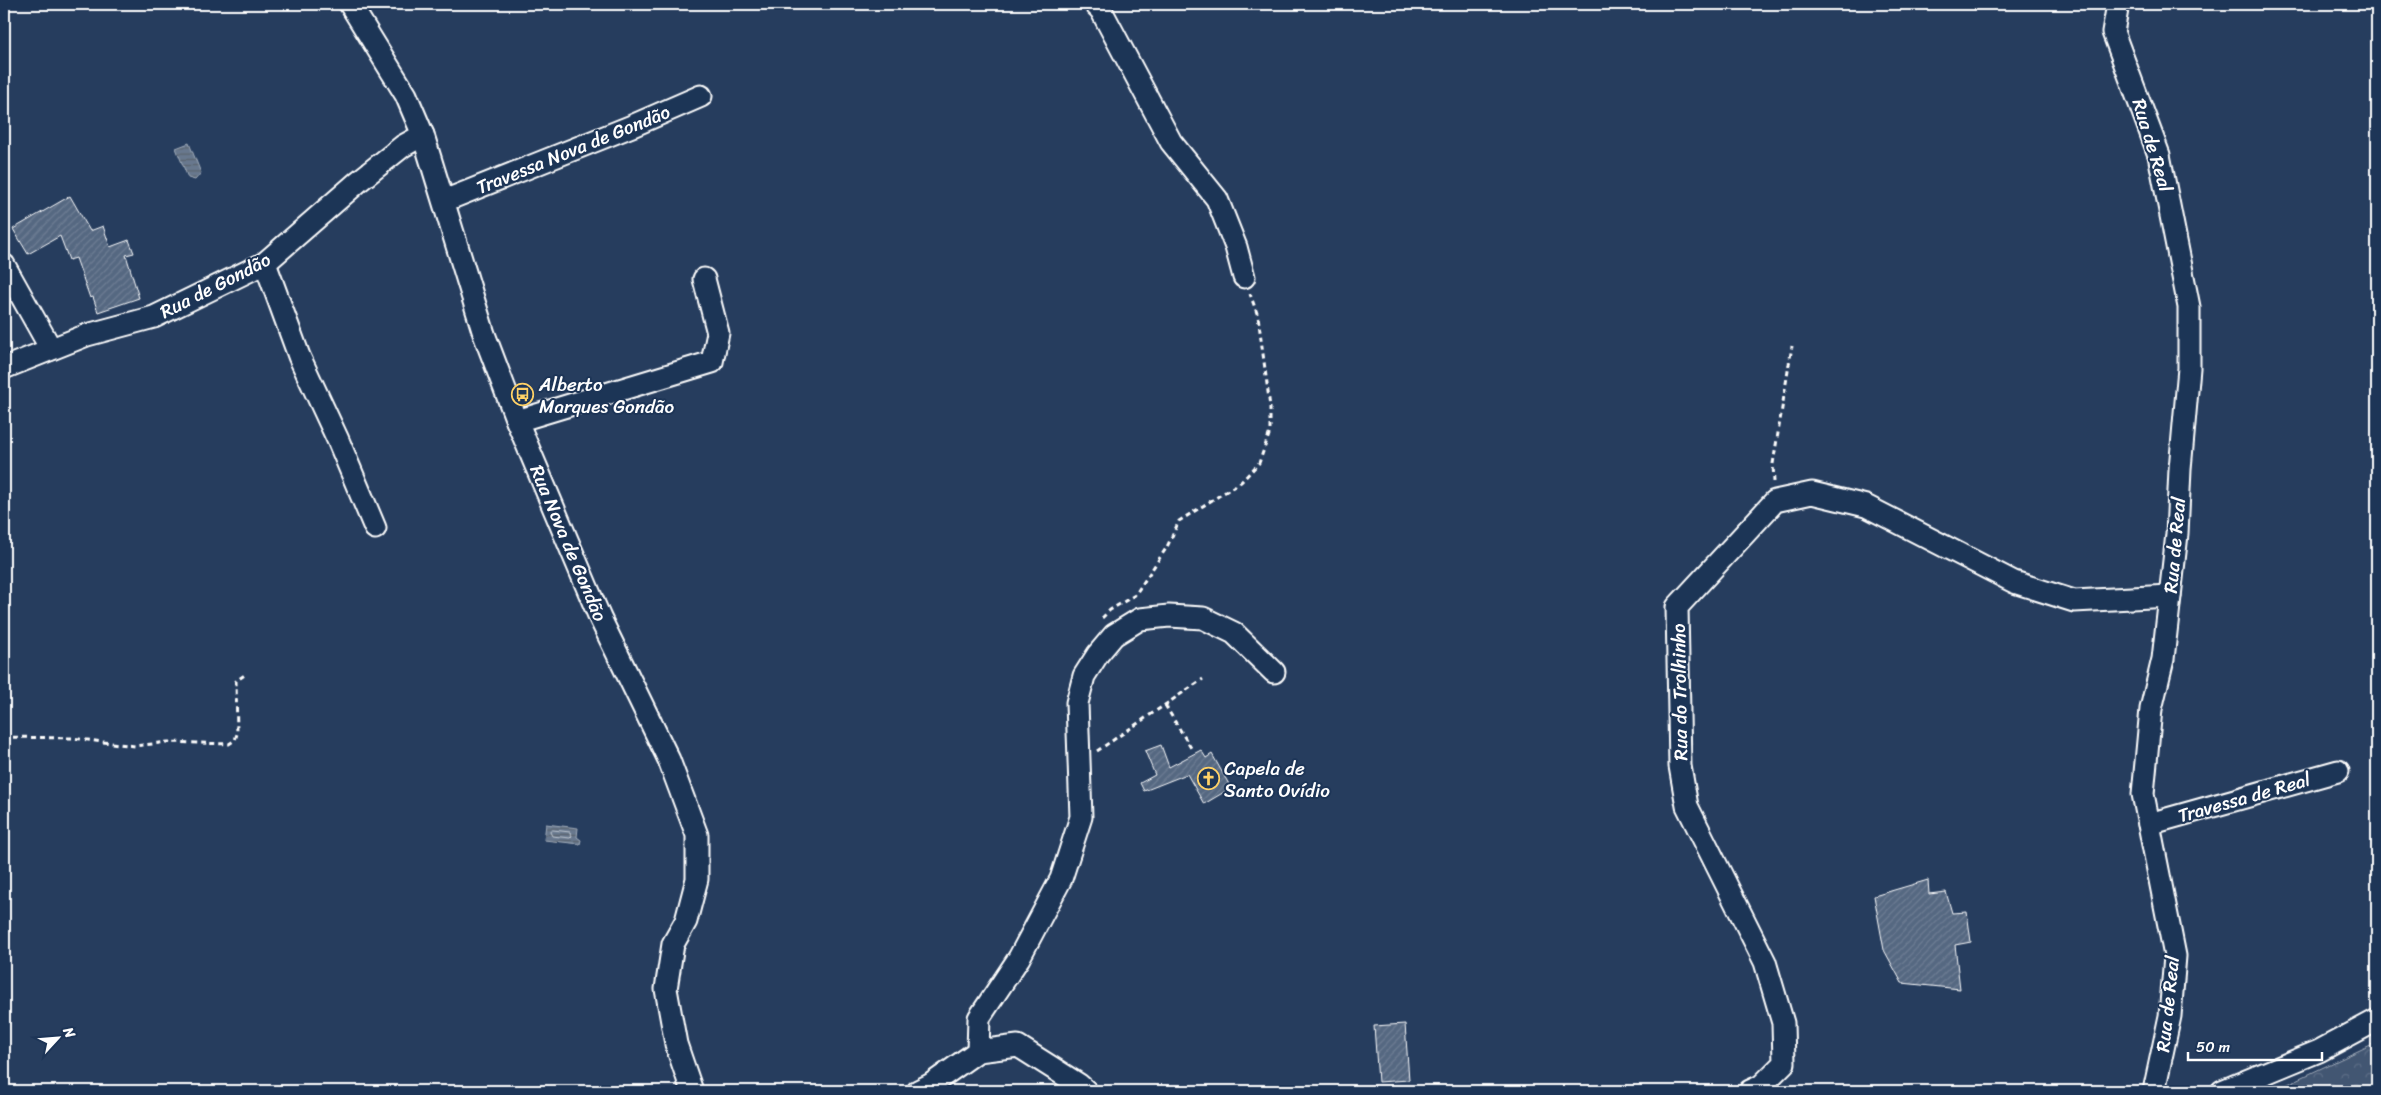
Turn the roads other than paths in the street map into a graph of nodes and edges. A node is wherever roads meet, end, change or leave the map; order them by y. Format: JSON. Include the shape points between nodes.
{"nodes":[{"id":1,"x":350,"y":4,"type":"edge"},
{"id":2,"x":1095,"y":4,"type":"edge"},
{"id":3,"x":2118,"y":4,"type":"edge"},
{"id":4,"x":701,"y":96,"type":"dead end"},
{"id":5,"x":423,"y":135,"type":"junction"},
{"id":6,"x":444,"y":201,"type":"junction"},
{"id":7,"x":265,"y":263,"type":"junction"},
{"id":8,"x":4,"y":265,"type":"edge"},
{"id":9,"x":1244,"y":277,"type":"road end"},
{"id":10,"x":704,"y":279,"type":"dead end"},
{"id":11,"x":51,"y":349,"type":"junction"},
{"id":12,"x":4,"y":368,"type":"edge"},
{"id":13,"x":517,"y":421,"type":"junction"},
{"id":14,"x":375,"y":528,"type":"dead end"},
{"id":15,"x":2170,"y":596,"type":"junction"},
{"id":16,"x":1274,"y":672,"type":"dead end"},
{"id":17,"x":2338,"y":771,"type":"dead end"},
{"id":18,"x":2149,"y":824,"type":"junction"},
{"id":19,"x":2377,"y":1020,"type":"edge"},
{"id":20,"x":978,"y":1051,"type":"junction"},
{"id":21,"x":692,"y":1091,"type":"edge"},
{"id":22,"x":918,"y":1091,"type":"edge"},
{"id":23,"x":1086,"y":1091,"type":"edge"},
{"id":24,"x":1750,"y":1091,"type":"edge"},
{"id":25,"x":2154,"y":1091,"type":"edge"},
{"id":26,"x":2222,"y":1091,"type":"edge"}],
"edges":[{"from":1,"to":5,"type":"street","name":"Rua Nova de Gondão","via":[[406,95]]},
{"from":2,"to":9,"type":"street","via":[[1171,142],[1217,200]]},
{"from":3,"to":15,"type":"street","name":"Rua de Real","via":[[2113,32],[2159,155],[2189,307],[2189,368]]},
{"from":4,"to":6,"type":"street","name":"Travessa Nova de Gondão"},
{"from":5,"to":6,"type":"street","name":"Rua Nova de Gondão"},
{"from":5,"to":7,"type":"street","name":"Rua de Gondão","via":[[403,146],[359,181]]},
{"from":6,"to":13,"type":"street","name":"Rua Nova de Gondão","via":[[484,334]]},
{"from":7,"to":11,"type":"street","name":"Rua de Gondão","via":[[154,318],[87,335]]},
{"from":7,"to":14,"type":"street","via":[[299,356]]},
{"from":8,"to":11,"type":"street"},
{"from":10,"to":13,"type":"street","via":[[718,333],[712,362]]},
{"from":11,"to":12,"type":"street","name":"Rua de Gondão"},
{"from":13,"to":21,"type":"street","name":"Rua Nova de Gondão","via":[[600,618],[669,760],[696,835],[697,879],[686,920],[673,944],[666,989],[676,1044]]},
{"from":15,"to":18,"type":"street","name":"Rua de Real","via":[[2163,659],[2150,709],[2143,794]]},
{"from":15,"to":24,"type":"street","name":"Rua do Trolhinho","via":[[2074,601],[2014,582],[1866,506],[1812,494],[1775,501],[1677,607],[1680,766],[1687,806],[1765,962],[1783,1023],[1784,1063],[1762,1086]]},
{"from":16,"to":20,"type":"street","via":[[1234,633],[1203,618],[1169,616],[1140,619],[1114,635],[1098,654],[1084,676],[1077,703],[1081,817],[1061,879],[1020,958],[979,1018]]},
{"from":17,"to":18,"type":"street","name":"Travessa de Real"},
{"from":18,"to":25,"type":"street","name":"Rua de Real","via":[[2175,956],[2170,1016]]},
{"from":19,"to":26,"type":"street","via":[[2319,1051]]},
{"from":20,"to":22,"type":"street"},
{"from":20,"to":23,"type":"street","via":[[1018,1046]]}]}
